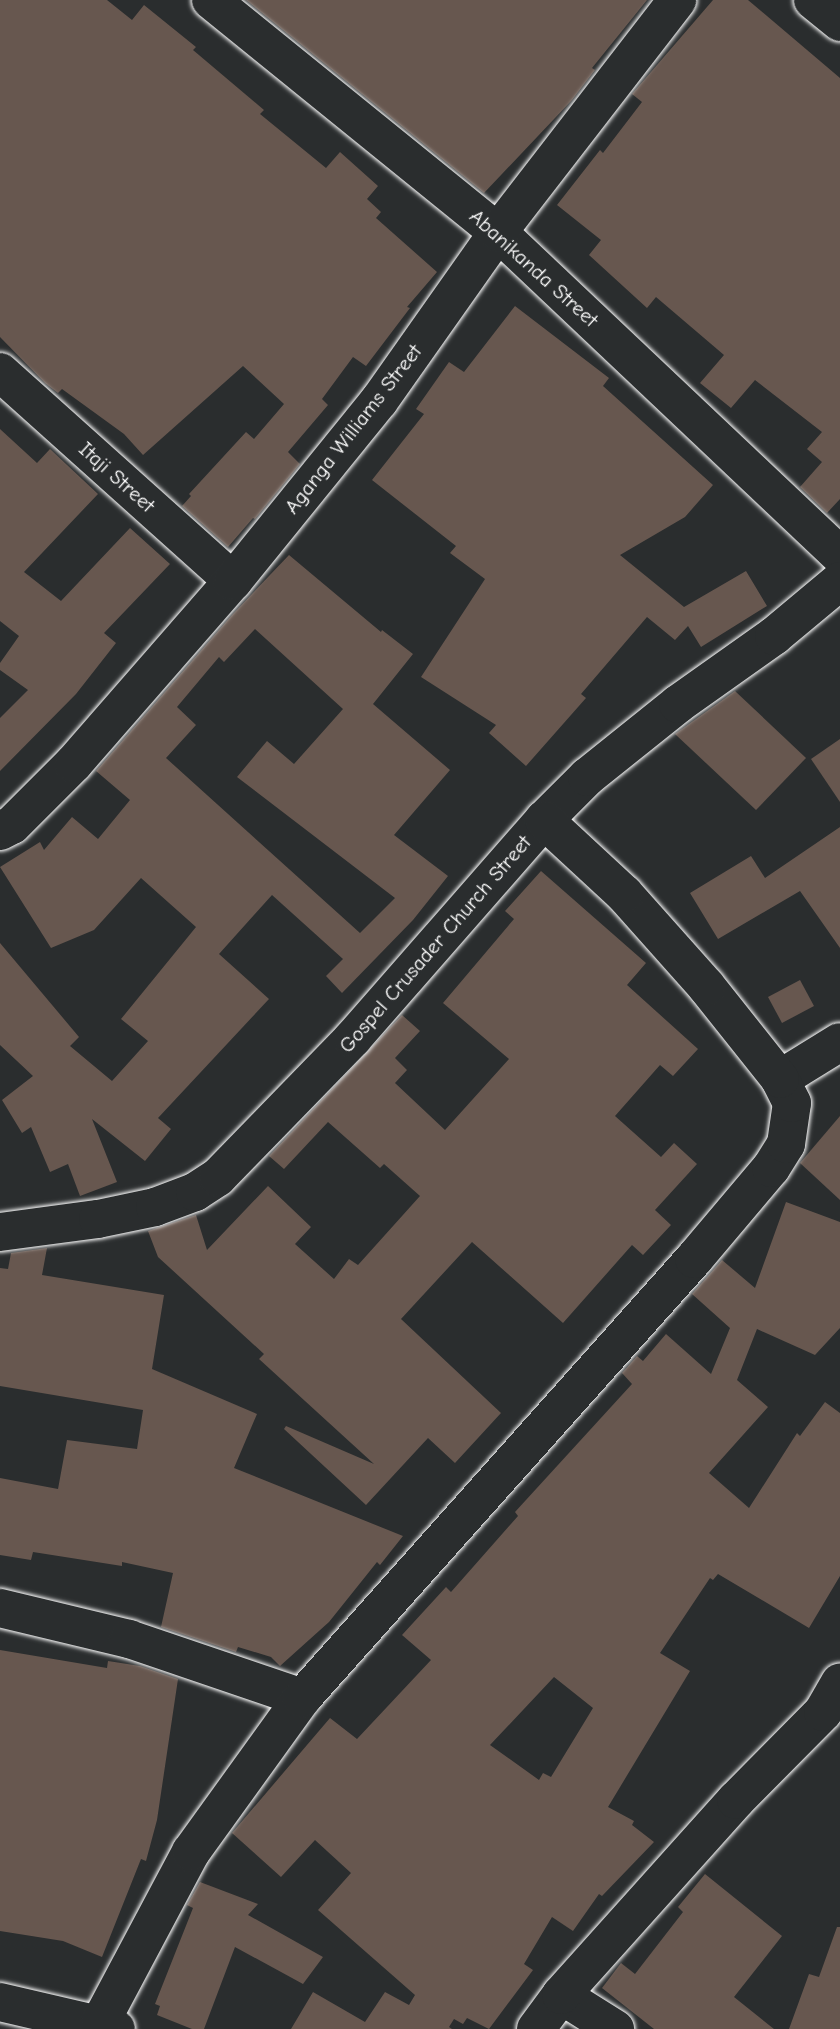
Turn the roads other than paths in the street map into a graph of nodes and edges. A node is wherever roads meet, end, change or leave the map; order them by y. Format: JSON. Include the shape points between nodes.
{"nodes":[{"id":1,"x":211,"y":0,"type":"edge"},
{"id":2,"x":677,"y":0,"type":"edge"},
{"id":3,"x":813,"y":0,"type":"edge"},
{"id":4,"x":840,"y":22,"type":"edge"},
{"id":5,"x":498,"y":232,"type":"junction"},
{"id":6,"x":0,"y":372,"type":"edge"},
{"id":7,"x":840,"y":555,"type":"edge"},
{"id":8,"x":233,"y":581,"type":"junction"},
{"id":9,"x":840,"y":581,"type":"edge"},
{"id":10,"x":544,"y":820,"type":"junction"},
{"id":11,"x":0,"y":831,"type":"edge"},
{"id":12,"x":840,"y":1042,"type":"edge"},
{"id":13,"x":780,"y":1079,"type":"junction"},
{"id":14,"x":0,"y":1231,"type":"edge"},
{"id":15,"x":0,"y":1608,"type":"edge"},
{"id":16,"x":840,"y":1683,"type":"edge"},
{"id":17,"x":302,"y":1698,"type":"junction"},
{"id":18,"x":561,"y":1995,"type":"junction"},
{"id":19,"x":0,"y":2002,"type":"edge"},
{"id":20,"x":108,"y":2026,"type":"edge"},
{"id":21,"x":536,"y":2029,"type":"edge"},
{"id":22,"x":615,"y":2029,"type":"edge"}],
"edges":[{"from":1,"to":5,"type":"street","name":"Abanikanda Street"},
{"from":2,"to":5,"type":"street","name":"Aganga Williams Street"},
{"from":3,"to":4,"type":"street"},
{"from":5,"to":7,"type":"street","name":"Abanikanda Street"},
{"from":5,"to":8,"type":"street","name":"Aganga Williams Street","via":[[379,401]]},
{"from":6,"to":8,"type":"street","name":"Itaji Street"},
{"from":8,"to":11,"type":"street","name":"Aganga Williams Street","via":[[74,763],[12,825]]},
{"from":9,"to":10,"type":"street","name":"Gospel Crusader Church Street","via":[[774,636],[617,751]]},
{"from":10,"to":13,"type":"street","via":[[624,894]]},
{"from":10,"to":14,"type":"street","name":"Gospel Crusader Church Street","via":[[354,1038],[218,1177],[195,1192],[155,1207]]},
{"from":12,"to":13,"type":"street"},
{"from":13,"to":17,"type":"street","via":[[792,1103],[791,1123],[786,1144],[771,1168]]},
{"from":15,"to":17,"type":"street","via":[[129,1639]]},
{"from":16,"to":18,"type":"street","via":[[823,1712],[736,1800]]},
{"from":17,"to":20,"type":"street","via":[[191,1852]]},
{"from":18,"to":21,"type":"street"},
{"from":18,"to":22,"type":"street"},
{"from":19,"to":20,"type":"street"}]}
